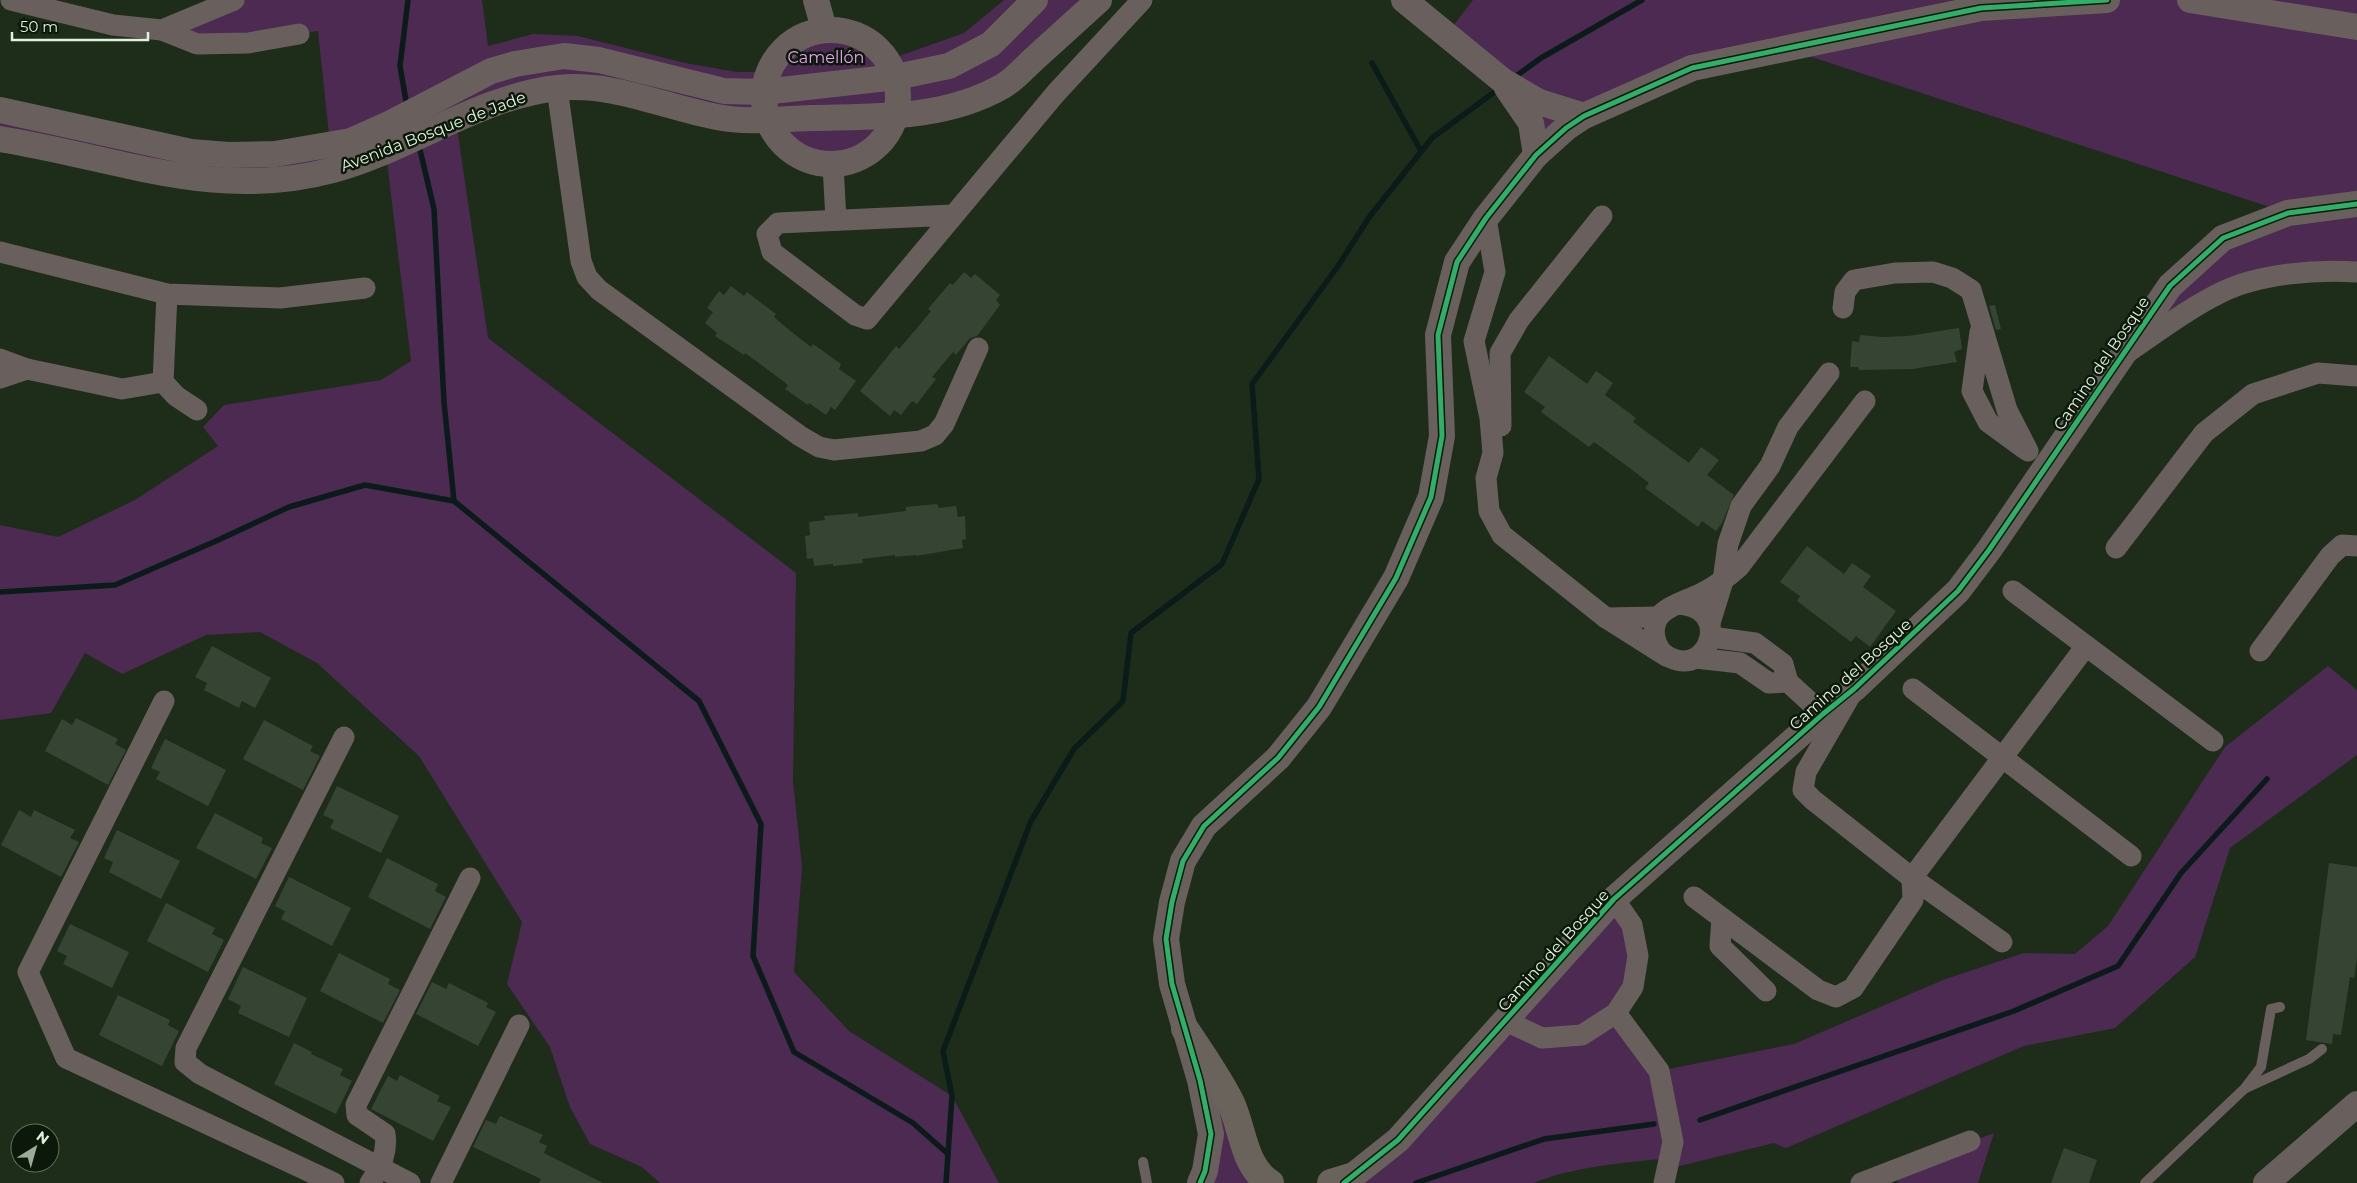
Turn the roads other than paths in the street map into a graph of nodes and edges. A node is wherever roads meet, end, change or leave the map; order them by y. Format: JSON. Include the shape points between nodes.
{"nodes":[{"id":1,"x":11,"y":0,"type":"edge"},
{"id":2,"x":234,"y":0,"type":"edge"},
{"id":3,"x":816,"y":0,"type":"edge"},
{"id":4,"x":1035,"y":0,"type":"edge"},
{"id":5,"x":1099,"y":0,"type":"edge"},
{"id":6,"x":1142,"y":0,"type":"edge"},
{"id":7,"x":1404,"y":0,"type":"edge"},
{"id":8,"x":2107,"y":0,"type":"edge"},
{"id":9,"x":2190,"y":0,"type":"edge"},
{"id":10,"x":2357,"y":27,"type":"edge"},
{"id":11,"x":162,"y":30,"type":"junction"},
{"id":12,"x":824,"y":30,"type":"junction"},
{"id":13,"x":299,"y":34,"type":"dead end"},
{"id":14,"x":515,"y":64,"type":"junction"},
{"id":15,"x":896,"y":77,"type":"junction"},
{"id":16,"x":1503,"y":81,"type":"junction"},
{"id":17,"x":557,"y":88,"type":"junction"},
{"id":18,"x":763,"y":92,"type":"junction"},
{"id":19,"x":522,"y":95,"type":"junction"},
{"id":20,"x":0,"y":110,"type":"edge"},
{"id":21,"x":897,"y":115,"type":"junction"},
{"id":22,"x":1584,"y":116,"type":"junction"},
{"id":23,"x":767,"y":120,"type":"junction"},
{"id":24,"x":0,"y":139,"type":"edge"},
{"id":25,"x":1536,"y":155,"type":"junction"},
{"id":26,"x":833,"y":165,"type":"junction"},
{"id":27,"x":2357,"y":204,"type":"edge"},
{"id":28,"x":953,"y":215,"type":"junction"},
{"id":29,"x":1602,"y":216,"type":"dead end"},
{"id":30,"x":1486,"y":218,"type":"junction"},
{"id":31,"x":836,"y":220,"type":"junction"},
{"id":32,"x":0,"y":252,"type":"edge"},
{"id":33,"x":2357,"y":272,"type":"edge"},
{"id":34,"x":365,"y":288,"type":"dead end"},
{"id":35,"x":167,"y":294,"type":"junction"},
{"id":36,"x":1843,"y":308,"type":"dead end"},
{"id":37,"x":978,"y":348,"type":"dead end"},
{"id":38,"x":2122,"y":356,"type":"junction"},
{"id":39,"x":0,"y":359,"type":"edge"},
{"id":40,"x":27,"y":369,"type":"junction"},
{"id":41,"x":1829,"y":373,"type":"dead end"},
{"id":42,"x":2357,"y":376,"type":"edge"},
{"id":43,"x":0,"y":378,"type":"edge"},
{"id":44,"x":163,"y":382,"type":"junction"},
{"id":45,"x":1865,"y":401,"type":"dead end"},
{"id":46,"x":197,"y":410,"type":"dead end"},
{"id":47,"x":1493,"y":453,"type":"junction"},
{"id":48,"x":2036,"y":459,"type":"junction"},
{"id":49,"x":2357,"y":546,"type":"edge"},
{"id":50,"x":2116,"y":548,"type":"dead end"},
{"id":51,"x":1723,"y":581,"type":"junction"},
{"id":52,"x":2013,"y":591,"type":"dead end"},
{"id":53,"x":1677,"y":604,"type":"junction"},
{"id":54,"x":1658,"y":617,"type":"junction"},
{"id":55,"x":1606,"y":618,"type":"junction"},
{"id":56,"x":1710,"y":630,"type":"junction"},
{"id":57,"x":2086,"y":646,"type":"junction"},
{"id":58,"x":2260,"y":651,"type":"dead end"},
{"id":59,"x":1666,"y":656,"type":"junction"},
{"id":60,"x":1696,"y":658,"type":"junction"},
{"id":61,"x":1788,"y":682,"type":"junction"},
{"id":62,"x":1913,"y":688,"type":"dead end"},
{"id":63,"x":1854,"y":689,"type":"junction"},
{"id":64,"x":164,"y":701,"type":"dead end"},
{"id":65,"x":1823,"y":714,"type":"junction"},
{"id":66,"x":344,"y":737,"type":"dead end"},
{"id":67,"x":2213,"y":741,"type":"dead end"},
{"id":68,"x":2002,"y":757,"type":"junction"},
{"id":69,"x":2130,"y":856,"type":"dead end"},
{"id":70,"x":470,"y":878,"type":"dead end"},
{"id":71,"x":1912,"y":878,"type":"junction"},
{"id":72,"x":1694,"y":897,"type":"dead end"},
{"id":73,"x":1614,"y":899,"type":"junction"},
{"id":74,"x":1722,"y":918,"type":"junction"},
{"id":75,"x":2002,"y":942,"type":"dead end"},
{"id":76,"x":1766,"y":991,"type":"dead end"},
{"id":77,"x":2280,"y":1007,"type":"dead end"},
{"id":78,"x":1616,"y":1013,"type":"junction"},
{"id":79,"x":1506,"y":1021,"type":"junction"},
{"id":80,"x":519,"y":1025,"type":"dead end"},
{"id":81,"x":1185,"y":1029,"type":"junction"},
{"id":82,"x":2322,"y":1049,"type":"dead end"},
{"id":83,"x":2245,"y":1088,"type":"junction"},
{"id":84,"x":2357,"y":1104,"type":"edge"},
{"id":85,"x":1970,"y":1141,"type":"dead end"},
{"id":86,"x":1143,"y":1162,"type":"dead end"},
{"id":87,"x":375,"y":1176,"type":"edge"},
{"id":88,"x":1894,"y":1177,"type":"edge"},
{"id":89,"x":1342,"y":1181,"type":"edge"},
{"id":90,"x":334,"y":1183,"type":"edge"},
{"id":91,"x":410,"y":1183,"type":"edge"},
{"id":92,"x":441,"y":1183,"type":"edge"},
{"id":93,"x":1147,"y":1183,"type":"edge"},
{"id":94,"x":1200,"y":1183,"type":"edge"},
{"id":95,"x":1270,"y":1183,"type":"edge"},
{"id":96,"x":1664,"y":1183,"type":"edge"},
{"id":97,"x":1861,"y":1183,"type":"edge"},
{"id":98,"x":2145,"y":1183,"type":"edge"},
{"id":99,"x":2266,"y":1183,"type":"edge"}],
"edges":[{"from":1,"to":11,"type":"street","via":[[113,25]]},
{"from":2,"to":11,"type":"street"},
{"from":3,"to":12,"type":"street"},
{"from":4,"to":15,"type":"street","name":"Avenida Bosque de Jade","via":[[991,44],[949,66]]},
{"from":5,"to":21,"type":"street","name":"Avenida Bosque de Jade","via":[[1006,84],[973,101],[946,109]]},
{"from":6,"to":28,"type":"street","via":[[1056,93]]},
{"from":7,"to":16,"type":"street"},
{"from":8,"to":22,"type":"street","via":[[1981,8],[1692,68]]},
{"from":9,"to":10,"type":"street"},
{"from":11,"to":13,"type":"street","via":[[197,44],[248,43]]},
{"from":12,"to":15,"type":"street","via":[[855,34],[880,51]]},
{"from":12,"to":18,"type":"street","via":[[794,40],[772,62]]},
{"from":14,"to":18,"type":"street","name":"Avenida Bosque de Jade","via":[[564,56],[599,60],[724,91]]},
{"from":14,"to":19,"type":"street"},
{"from":14,"to":20,"type":"street","name":"Avenida Bosque de Jade","via":[[491,71],[351,141],[275,154],[191,152]]},
{"from":15,"to":18,"type":"street","name":"Avenida Bosque de Jade"},
{"from":15,"to":21,"type":"street"},
{"from":16,"to":22,"type":"street","via":[[1539,102]]},
{"from":16,"to":25,"type":"street","via":[[1531,124]]},
{"from":17,"to":19,"type":"street","name":"Avenida Bosque de Jade"},
{"from":17,"to":23,"type":"street","name":"Avenida Bosque de Jade","via":[[622,91],[682,110],[730,120]]},
{"from":17,"to":37,"type":"street","via":[[581,261],[587,277],[599,290],[800,436],[834,450],[921,442],[935,435],[944,424]]},
{"from":18,"to":23,"type":"street"},
{"from":19,"to":24,"type":"street","name":"Avenida Bosque de Jade","via":[[386,153],[331,171],[276,180],[228,182],[181,178]]},
{"from":21,"to":23,"type":"street","name":"Avenida Bosque de Jade"},
{"from":21,"to":26,"type":"street","via":[[880,145],[850,162]]},
{"from":22,"to":25,"type":"street"},
{"from":23,"to":26,"type":"street","via":[[786,148],[816,164]]},
{"from":25,"to":30,"type":"street"},
{"from":26,"to":31,"type":"street"},
{"from":27,"to":38,"type":"street","name":"Camino del Bosque","via":[[2288,213],[2223,238],[2170,286]]},
{"from":28,"to":31,"type":"street"},
{"from":28,"to":31,"type":"street","via":[[867,319],[855,315],[772,252],[767,234],[778,223]]},
{"from":29,"to":47,"type":"street","via":[[1519,320],[1500,353],[1502,426]]},
{"from":30,"to":47,"type":"street","via":[[1495,272],[1474,341],[1490,418]]},
{"from":30,"to":81,"type":"street","via":[[1457,262],[1438,335],[1442,436],[1430,496],[1396,578],[1319,708],[1278,758],[1204,826],[1183,861],[1166,939],[1172,984]]},
{"from":32,"to":35,"type":"street"},
{"from":33,"to":38,"type":"street","via":[[2299,272],[2224,291]]},
{"from":34,"to":35,"type":"street","via":[[280,298]]},
{"from":35,"to":44,"type":"street"},
{"from":36,"to":48,"type":"street","via":[[1845,292],[1854,280],[1895,273],[1933,272],[1952,278],[1971,290],[1981,326],[1972,391],[1988,422]]},
{"from":38,"to":48,"type":"street","name":"Camino del Bosque"},
{"from":39,"to":40,"type":"street"},
{"from":40,"to":43,"type":"street"},
{"from":40,"to":44,"type":"street","via":[[122,388]]},
{"from":41,"to":51,"type":"street","via":[[1788,427],[1770,466],[1741,506],[1728,544]]},
{"from":42,"to":50,"type":"street","via":[[2318,373],[2253,394],[2204,433]]},
{"from":44,"to":46,"type":"street","via":[[176,396]]},
{"from":45,"to":51,"type":"street","via":[[1739,567]]},
{"from":47,"to":55,"type":"street","via":[[1486,478],[1489,511],[1502,535]]},
{"from":48,"to":63,"type":"street","name":"Camino del Bosque","via":[[1958,591]]},
{"from":49,"to":58,"type":"street","via":[[2342,545],[2330,556]]},
{"from":51,"to":53,"type":"street"},
{"from":51,"to":56,"type":"street"},
{"from":52,"to":57,"type":"street"},
{"from":53,"to":54,"type":"street","via":[[1666,608]]},
{"from":53,"to":56,"type":"street","via":[[1691,605],[1702,612]]},
{"from":54,"to":55,"type":"street"},
{"from":54,"to":59,"type":"street","via":[[1654,630],[1656,645]]},
{"from":55,"to":59,"type":"street"},
{"from":56,"to":60,"type":"street","via":[[1706,649]]},
{"from":56,"to":61,"type":"street","via":[[1755,643],[1783,664]]},
{"from":57,"to":67,"type":"street"},
{"from":57,"to":68,"type":"street"},
{"from":59,"to":60,"type":"street","via":[[1686,661]]},
{"from":60,"to":61,"type":"street","via":[[1740,663],[1769,683]]},
{"from":61,"to":65,"type":"street"},
{"from":62,"to":68,"type":"street"},
{"from":63,"to":65,"type":"street","name":"Camino del Bosque"},
{"from":63,"to":71,"type":"street","via":[[1806,772],[1803,790]]},
{"from":64,"to":90,"type":"street","via":[[28,972],[66,1058]]},
{"from":65,"to":73,"type":"street","name":"Camino del Bosque"},
{"from":66,"to":87,"type":"street","via":[[186,1048],[185,1062],[200,1074]]},
{"from":68,"to":69,"type":"street"},
{"from":68,"to":71,"type":"street"},
{"from":70,"to":87,"type":"street","via":[[356,1105],[361,1119],[385,1134],[386,1142]]},
{"from":71,"to":74,"type":"street","via":[[1913,900],[1853,988],[1836,997],[1818,990]]},
{"from":71,"to":75,"type":"street"},
{"from":72,"to":74,"type":"street"},
{"from":73,"to":78,"type":"street","via":[[1632,925],[1638,956],[1632,987]]},
{"from":73,"to":79,"type":"street","name":"Camino del Bosque"},
{"from":74,"to":76,"type":"street","via":[[1720,946]]},
{"from":77,"to":83,"type":"lane","via":[[2271,1010],[2261,1067]]},
{"from":78,"to":79,"type":"street","via":[[1582,1035],[1542,1038]]},
{"from":78,"to":96,"type":"street","via":[[1659,1071],[1673,1142]]},
{"from":79,"to":89,"type":"street","name":"Camino del Bosque","via":[[1398,1140]]},
{"from":80,"to":92,"type":"street"},
{"from":81,"to":94,"type":"street","via":[[1212,1134]]},
{"from":81,"to":95,"type":"main road","via":[[1231,1103],[1251,1160],[1263,1179]]},
{"from":82,"to":83,"type":"lane","via":[[2309,1060]]},
{"from":83,"to":98,"type":"lane"},
{"from":84,"to":99,"type":"street"},
{"from":85,"to":88,"type":"street"},
{"from":86,"to":93,"type":"lane"},
{"from":87,"to":91,"type":"street"},
{"from":88,"to":97,"type":"street"}]}
